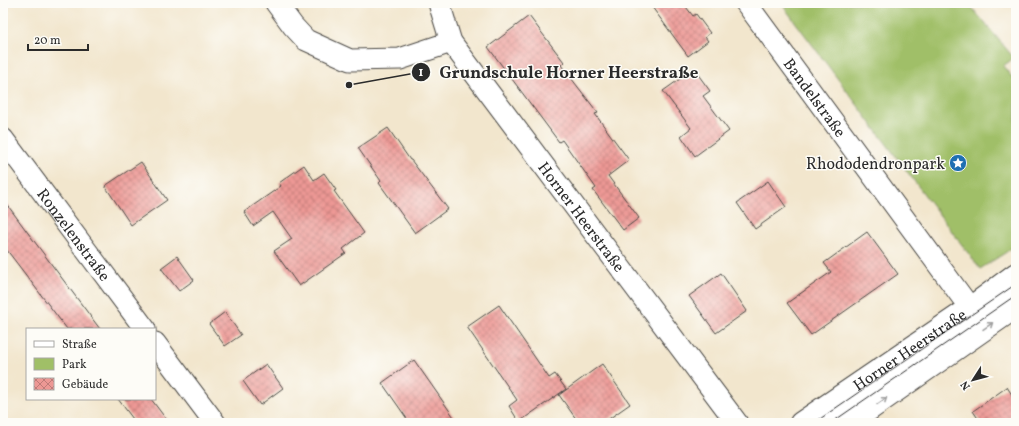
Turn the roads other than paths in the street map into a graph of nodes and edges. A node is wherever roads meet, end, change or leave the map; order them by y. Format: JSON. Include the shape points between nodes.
{"nodes":[{"id":1,"x":276,"y":3,"type":"edge"},
{"id":2,"x":439,"y":3,"type":"edge"},
{"id":3,"x":746,"y":3,"type":"edge"},
{"id":4,"x":451,"y":42,"type":"junction"},
{"id":5,"x":3,"y":139,"type":"edge"},
{"id":6,"x":1016,"y":274,"type":"edge"},
{"id":7,"x":1016,"y":289,"type":"edge"},
{"id":8,"x":1016,"y":307,"type":"edge"},
{"id":9,"x":970,"y":308,"type":"junction"},
{"id":10,"x":144,"y":328,"type":"edge"},
{"id":11,"x":156,"y":344,"type":"edge"},
{"id":12,"x":215,"y":423,"type":"edge"},
{"id":13,"x":737,"y":423,"type":"edge"},
{"id":14,"x":801,"y":423,"type":"edge"},
{"id":15,"x":822,"y":423,"type":"edge"},
{"id":16,"x":850,"y":423,"type":"edge"}],
"edges":[{"from":1,"to":4,"type":"street","via":[[306,40],[350,60],[400,59]]},
{"from":2,"to":4,"type":"street","name":"Horner Heerstraße"},
{"from":3,"to":9,"type":"street","name":"Bandelstraße"},
{"from":4,"to":13,"type":"street","name":"Horner Heerstraße"},
{"from":5,"to":10,"type":"street","name":"Ronzelenstraße"},
{"from":6,"to":9,"type":"main road","name":"Horner Heerstraße"},
{"from":7,"to":15,"type":"street"},
{"from":16,"to":8,"type":"main road","name":"Horner Heerstraße","one_way":true},
{"from":9,"to":14,"type":"main road","name":"Horner Heerstraße"},
{"from":11,"to":12,"type":"street"}]}
